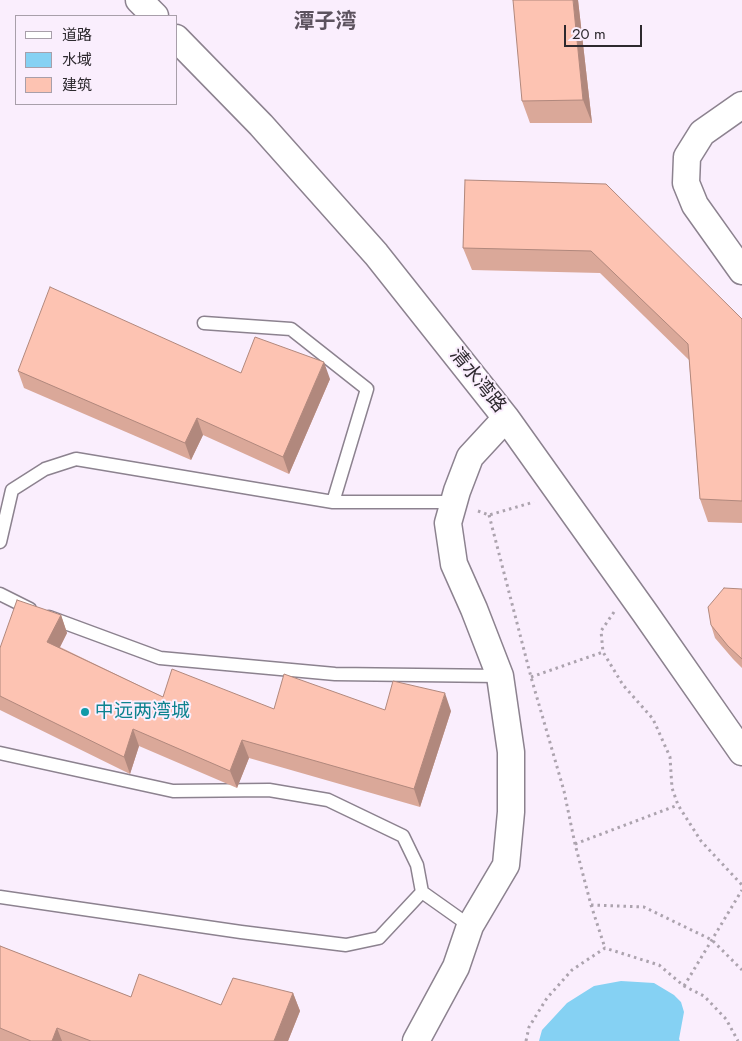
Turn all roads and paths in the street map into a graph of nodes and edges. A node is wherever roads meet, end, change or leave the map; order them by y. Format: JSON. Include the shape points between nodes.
{"nodes":[{"id":1,"x":139,"y":0,"type":"edge"},
{"id":2,"x":154,"y":15,"type":"edge"},
{"id":3,"x":178,"y":40,"type":"edge"},
{"id":4,"x":742,"y":105,"type":"edge"},
{"id":5,"x":742,"y":271,"type":"edge"},
{"id":6,"x":204,"y":323,"type":"dead end"},
{"id":7,"x":506,"y":418,"type":"junction"},
{"id":8,"x":561,"y":495,"type":"junction"},
{"id":9,"x":333,"y":502,"type":"junction"},
{"id":10,"x":454,"y":502,"type":"junction"},
{"id":11,"x":489,"y":515,"type":"junction"},
{"id":12,"x":0,"y":542,"type":"edge"},
{"id":13,"x":0,"y":594,"type":"edge"},
{"id":14,"x":632,"y":594,"type":"junction"},
{"id":15,"x":603,"y":652,"type":"junction"},
{"id":16,"x":500,"y":676,"type":"junction"},
{"id":17,"x":531,"y":677,"type":"junction"},
{"id":18,"x":742,"y":752,"type":"edge"},
{"id":19,"x":0,"y":753,"type":"edge"},
{"id":20,"x":678,"y":805,"type":"junction"},
{"id":21,"x":575,"y":844,"type":"junction"},
{"id":22,"x":742,"y":885,"type":"edge"},
{"id":23,"x":742,"y":890,"type":"edge"},
{"id":24,"x":422,"y":892,"type":"junction"},
{"id":25,"x":0,"y":897,"type":"edge"},
{"id":26,"x":591,"y":905,"type":"junction"},
{"id":27,"x":470,"y":926,"type":"junction"},
{"id":28,"x":712,"y":940,"type":"junction"},
{"id":29,"x":605,"y":948,"type":"junction"},
{"id":30,"x":742,"y":970,"type":"edge"},
{"id":31,"x":684,"y":986,"type":"junction"},
{"id":32,"x":416,"y":1041,"type":"edge"},
{"id":33,"x":526,"y":1041,"type":"edge"},
{"id":34,"x":738,"y":1041,"type":"edge"}],
"edges":[{"from":1,"to":2,"type":"street"},
{"from":3,"to":7,"type":"street","name":"清水湾路","via":[[261,126],[376,254]]},
{"from":4,"to":5,"type":"street","via":[[702,133],[687,157],[686,183],[695,205]]},
{"from":6,"to":9,"type":"lane","via":[[291,329],[367,389]]},
{"from":7,"to":8,"type":"street","name":"清水湾路"},
{"from":7,"to":10,"type":"street","via":[[470,457]]},
{"from":8,"to":11,"type":"path"},
{"from":8,"to":14,"type":"street","name":"清水湾路"},
{"from":9,"to":10,"type":"lane"},
{"from":9,"to":12,"type":"lane","via":[[76,459],[45,469],[12,490]]},
{"from":10,"to":11,"type":"path"},
{"from":10,"to":16,"type":"street","via":[[448,523],[454,564]]},
{"from":11,"to":17,"type":"path"},
{"from":13,"to":16,"type":"lane","via":[[35,612],[160,658],[335,674]]},
{"from":14,"to":15,"type":"path","via":[[601,630]]},
{"from":14,"to":18,"type":"street","name":"清水湾路"},
{"from":15,"to":17,"type":"path"},
{"from":15,"to":20,"type":"path","via":[[624,685],[653,719],[670,757],[672,788]]},
{"from":16,"to":27,"type":"street","via":[[511,752],[511,812],[506,865]]},
{"from":17,"to":21,"type":"path","via":[[564,791]]},
{"from":19,"to":24,"type":"lane","via":[[173,791],[269,790],[328,800],[403,836],[417,865]]},
{"from":20,"to":21,"type":"path"},
{"from":20,"to":22,"type":"path","via":[[701,841]]},
{"from":21,"to":26,"type":"path"},
{"from":23,"to":28,"type":"path"},
{"from":24,"to":25,"type":"lane","via":[[379,938],[346,945]]},
{"from":24,"to":27,"type":"lane"},
{"from":26,"to":28,"type":"path","via":[[644,907]]},
{"from":26,"to":29,"type":"path"},
{"from":27,"to":32,"type":"street","via":[[456,967]]},
{"from":28,"to":30,"type":"path"},
{"from":28,"to":31,"type":"path"},
{"from":29,"to":31,"type":"path","via":[[659,965]]},
{"from":29,"to":33,"type":"path","via":[[572,970],[547,998],[529,1027]]},
{"from":31,"to":34,"type":"path","via":[[704,996],[726,1019]]}]}
